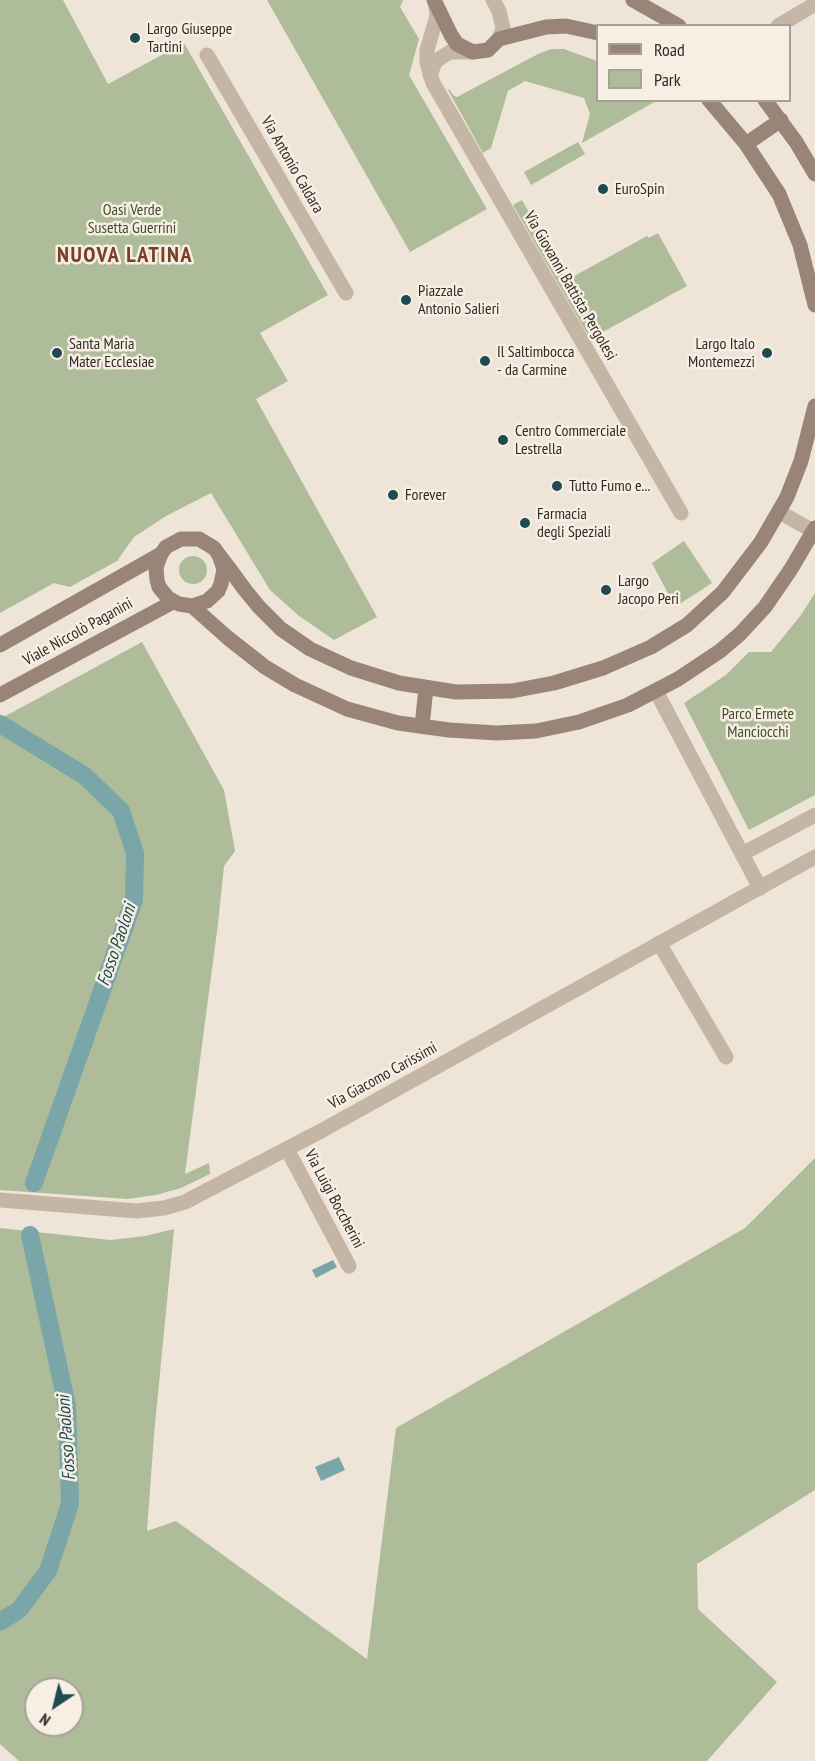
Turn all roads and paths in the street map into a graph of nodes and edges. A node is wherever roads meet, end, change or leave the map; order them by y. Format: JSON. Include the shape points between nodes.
{"nodes":[{"id":1,"x":493,"y":0,"type":"edge"},
{"id":2,"x":633,"y":0,"type":"edge"},
{"id":3,"x":435,"y":3,"type":"edge"},
{"id":4,"x":815,"y":4,"type":"edge"},
{"id":5,"x":675,"y":24,"type":"edge"},
{"id":6,"x":781,"y":24,"type":"edge"},
{"id":7,"x":596,"y":33,"type":"edge"},
{"id":8,"x":499,"y":39,"type":"junction"},
{"id":9,"x":472,"y":52,"type":"junction"},
{"id":10,"x":207,"y":55,"type":"dead end"},
{"id":11,"x":430,"y":75,"type":"junction"},
{"id":12,"x":711,"y":102,"type":"edge"},
{"id":13,"x":767,"y":102,"type":"edge"},
{"id":14,"x":781,"y":120,"type":"junction"},
{"id":15,"x":746,"y":144,"type":"junction"},
{"id":16,"x":815,"y":174,"type":"edge"},
{"id":17,"x":346,"y":293,"type":"dead end"},
{"id":18,"x":815,"y":305,"type":"edge"},
{"id":19,"x":815,"y":406,"type":"edge"},
{"id":20,"x":779,"y":512,"type":"junction"},
{"id":21,"x":681,"y":513,"type":"dead end"},
{"id":22,"x":814,"y":529,"type":"edge"},
{"id":23,"x":161,"y":554,"type":"junction"},
{"id":24,"x":219,"y":555,"type":"junction"},
{"id":25,"x":173,"y":602,"type":"junction"},
{"id":26,"x":192,"y":606,"type":"junction"},
{"id":27,"x":0,"y":645,"type":"edge"},
{"id":28,"x":426,"y":688,"type":"junction"},
{"id":29,"x":656,"y":691,"type":"junction"},
{"id":30,"x":0,"y":695,"type":"edge"},
{"id":31,"x":422,"y":726,"type":"junction"},
{"id":32,"x":815,"y":815,"type":"edge"},
{"id":33,"x":741,"y":854,"type":"junction"},
{"id":34,"x":815,"y":857,"type":"edge"},
{"id":35,"x":760,"y":888,"type":"junction"},
{"id":36,"x":659,"y":943,"type":"junction"},
{"id":37,"x":726,"y":1058,"type":"dead end"},
{"id":38,"x":287,"y":1149,"type":"junction"},
{"id":39,"x":0,"y":1200,"type":"edge"},
{"id":40,"x":349,"y":1266,"type":"dead end"}],
"edges":[{"from":1,"to":8,"type":"street","via":[[503,28]]},
{"from":2,"to":5,"type":"street"},
{"from":3,"to":9,"type":"street","via":[[457,44]]},
{"from":3,"to":11,"type":"street","name":"Via Giovanni Battista Pergolesi","via":[[434,27],[427,50]]},
{"from":4,"to":6,"type":"street"},
{"from":7,"to":8,"type":"street","via":[[566,26],[546,27]]},
{"from":8,"to":9,"type":"street","via":[[488,50]]},
{"from":9,"to":11,"type":"street","via":[[450,52],[435,62]]},
{"from":10,"to":17,"type":"street","name":"Via Antonio Caldara"},
{"from":11,"to":21,"type":"street","name":"Via Giovanni Battista Pergolesi"},
{"from":12,"to":15,"type":"street"},
{"from":13,"to":14,"type":"street"},
{"from":14,"to":15,"type":"street"},
{"from":14,"to":16,"type":"street"},
{"from":15,"to":18,"type":"street","via":[[779,194],[794,227]]},
{"from":19,"to":20,"type":"street","name":"Viale Niccolò Paganini","via":[[798,470]]},
{"from":20,"to":22,"type":"street"},
{"from":20,"to":28,"type":"street","name":"Viale Niccolò Paganini","via":[[723,592],[687,625],[651,647],[590,673],[531,688],[468,692]]},
{"from":22,"to":29,"type":"street","via":[[786,578],[740,634],[700,666]]},
{"from":23,"to":24,"type":"street","name":"Viale Niccolò Paganini","via":[[173,542],[190,538],[207,543]]},
{"from":23,"to":25,"type":"street","via":[[157,580]]},
{"from":23,"to":27,"type":"street","name":"Viale Niccolò Paganini"},
{"from":24,"to":26,"type":"street","via":[[223,577],[218,591],[207,601]]},
{"from":24,"to":28,"type":"street","name":"Viale Niccolò Paganini","via":[[259,607],[295,639],[362,672]]},
{"from":25,"to":26,"type":"street"},
{"from":25,"to":30,"type":"street","name":"Viale Niccolò Paganini"},
{"from":26,"to":31,"type":"street","via":[[240,649],[295,685],[359,713]]},
{"from":28,"to":31,"type":"street"},
{"from":29,"to":31,"type":"street","via":[[602,715],[536,731],[480,733]]},
{"from":29,"to":33,"type":"street"},
{"from":32,"to":33,"type":"street"},
{"from":33,"to":35,"type":"street"},
{"from":34,"to":35,"type":"street","name":"Via Giacomo Carissimi"},
{"from":35,"to":36,"type":"street","name":"Via Giacomo Carissimi"},
{"from":36,"to":37,"type":"street"},
{"from":36,"to":38,"type":"street","name":"Via Giacomo Carissimi"},
{"from":38,"to":39,"type":"street","name":"Via Giacomo Carissimi","via":[[185,1202],[164,1208],[108,1210]]},
{"from":38,"to":40,"type":"street","name":"Via Luigi Boccherini"}]}
